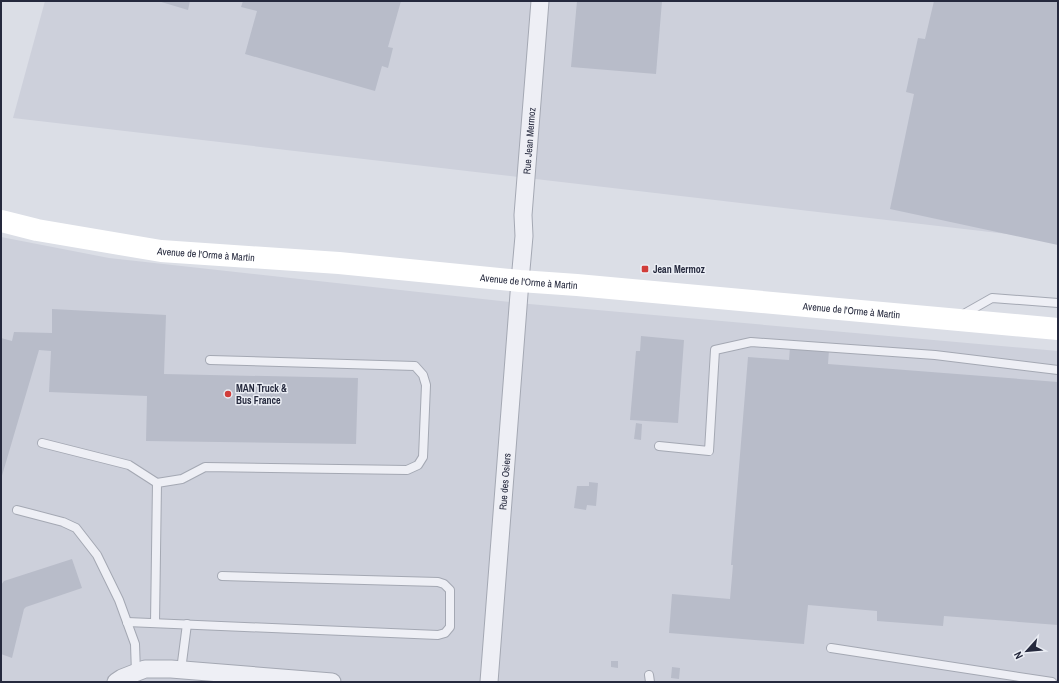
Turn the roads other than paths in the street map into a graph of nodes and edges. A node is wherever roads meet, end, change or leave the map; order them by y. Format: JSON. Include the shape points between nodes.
{"nodes":[{"id":1,"x":540,"y":1,"type":"edge"},
{"id":2,"x":1,"y":221,"type":"edge"},
{"id":3,"x":520,"y":281,"type":"junction"},
{"id":4,"x":1058,"y":303,"type":"edge"},
{"id":5,"x":952,"y":320,"type":"junction"},
{"id":6,"x":1058,"y":329,"type":"edge"},
{"id":7,"x":210,"y":360,"type":"dead end"},
{"id":8,"x":1058,"y":370,"type":"edge"},
{"id":9,"x":42,"y":443,"type":"dead end"},
{"id":10,"x":659,"y":446,"type":"dead end"},
{"id":11,"x":157,"y":483,"type":"junction"},
{"id":12,"x":17,"y":510,"type":"dead end"},
{"id":13,"x":222,"y":576,"type":"dead end"},
{"id":14,"x":127,"y":622,"type":"junction"},
{"id":15,"x":155,"y":623,"type":"junction"},
{"id":16,"x":187,"y":624,"type":"junction"},
{"id":17,"x":831,"y":648,"type":"dead end"},
{"id":18,"x":181,"y":670,"type":"junction"},
{"id":19,"x":136,"y":673,"type":"junction"},
{"id":20,"x":116,"y":682,"type":"edge"},
{"id":21,"x":332,"y":682,"type":"edge"},
{"id":22,"x":489,"y":682,"type":"edge"},
{"id":23,"x":1052,"y":682,"type":"edge"}],
"edges":[{"from":1,"to":3,"type":"street","name":"Rue Jean Mermoz"},
{"from":2,"to":3,"type":"main road","name":"Avenue de l'Orme à Martin","via":[[37,230],[161,251],[339,263]]},
{"from":3,"to":5,"type":"main road","name":"Avenue de l'Orme à Martin"},
{"from":3,"to":22,"type":"street","name":"Rue des Osiers"},
{"from":4,"to":5,"type":"lane","via":[[992,298]]},
{"from":5,"to":6,"type":"main road","name":"Avenue de l'Orme à Martin"},
{"from":7,"to":11,"type":"lane","via":[[415,366],[423,375],[426,385],[423,457],[418,465],[408,470],[205,466],[182,479]]},
{"from":8,"to":10,"type":"lane","via":[[935,355],[751,342],[715,350],[709,451]]},
{"from":9,"to":11,"type":"lane","via":[[130,465]]},
{"from":11,"to":15,"type":"lane"},
{"from":12,"to":14,"type":"lane","via":[[76,528],[97,555]]},
{"from":13,"to":16,"type":"lane","via":[[438,582],[450,590],[450,627],[445,633],[438,635]]},
{"from":14,"to":15,"type":"lane"},
{"from":14,"to":19,"type":"lane","via":[[135,644]]},
{"from":15,"to":16,"type":"lane"},
{"from":16,"to":18,"type":"lane"},
{"from":17,"to":23,"type":"lane"},
{"from":18,"to":19,"type":"street","via":[[145,669]]},
{"from":18,"to":21,"type":"street"},
{"from":19,"to":20,"type":"street"}]}
